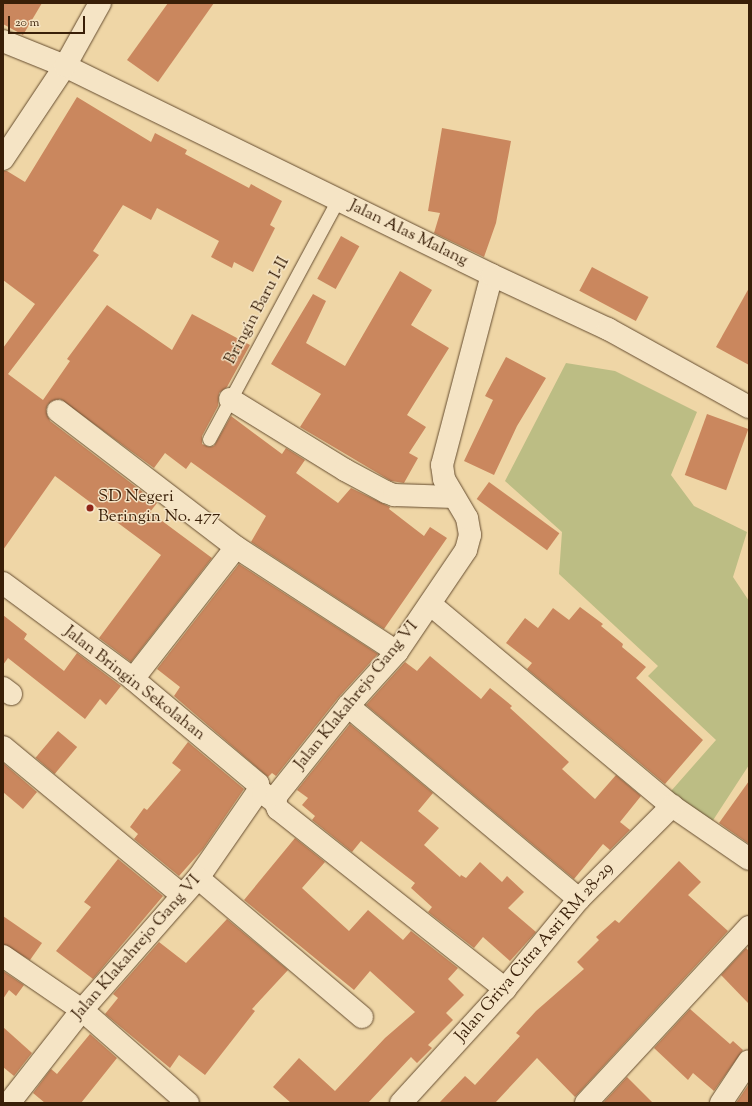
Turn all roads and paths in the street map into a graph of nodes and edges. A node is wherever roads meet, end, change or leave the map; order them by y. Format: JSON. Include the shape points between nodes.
{"nodes":[{"id":1,"x":100,"y":3,"type":"edge"},
{"id":2,"x":3,"y":41,"type":"edge"},
{"id":3,"x":65,"y":66,"type":"junction"},
{"id":4,"x":3,"y":159,"type":"edge"},
{"id":5,"x":338,"y":199,"type":"junction"},
{"id":6,"x":492,"y":275,"type":"junction"},
{"id":7,"x":230,"y":399,"type":"junction"},
{"id":8,"x":749,"y":407,"type":"edge"},
{"id":9,"x":58,"y":411,"type":"dead end"},
{"id":10,"x":209,"y":439,"type":"dead end"},
{"id":11,"x":454,"y":497,"type":"junction"},
{"id":12,"x":236,"y":547,"type":"junction"},
{"id":13,"x":3,"y":583,"type":"edge"},
{"id":14,"x":430,"y":604,"type":"junction"},
{"id":15,"x":397,"y":652,"type":"junction"},
{"id":16,"x":133,"y":679,"type":"junction"},
{"id":17,"x":348,"y":706,"type":"junction"},
{"id":18,"x":3,"y":747,"type":"edge"},
{"id":19,"x":267,"y":796,"type":"junction"},
{"id":20,"x":672,"y":806,"type":"junction"},
{"id":21,"x":749,"y":859,"type":"edge"},
{"id":22,"x":198,"y":878,"type":"junction"},
{"id":23,"x":182,"y":896,"type":"junction"},
{"id":24,"x":579,"y":899,"type":"junction"},
{"id":25,"x":749,"y":927,"type":"edge"},
{"id":26,"x":3,"y":956,"type":"edge"},
{"id":27,"x":505,"y":989,"type":"junction"},
{"id":28,"x":82,"y":1010,"type":"junction"},
{"id":29,"x":362,"y":1017,"type":"dead end"},
{"id":30,"x":749,"y":1061,"type":"edge"},
{"id":31,"x":9,"y":1103,"type":"edge"},
{"id":32,"x":188,"y":1103,"type":"edge"},
{"id":33,"x":401,"y":1103,"type":"edge"},
{"id":34,"x":586,"y":1103,"type":"edge"},
{"id":35,"x":721,"y":1103,"type":"edge"}],
"edges":[{"from":1,"to":3,"type":"street"},
{"from":2,"to":3,"type":"street","name":"Jalan Alas Malang"},
{"from":3,"to":4,"type":"street"},
{"from":3,"to":5,"type":"street","name":"Jalan Alas Malang"},
{"from":5,"to":6,"type":"street","name":"Jalan Alas Malang"},
{"from":5,"to":7,"type":"lane","name":"Bringin Baru I-II"},
{"from":6,"to":8,"type":"street","name":"Jalan Alas Malang","via":[[608,329]]},
{"from":6,"to":11,"type":"street","name":"Jalan Klakahrejo Gang VI","via":[[442,465],[444,479]]},
{"from":7,"to":10,"type":"lane","name":"Bringin Baru I-II"},
{"from":7,"to":11,"type":"street","via":[[345,470],[386,492],[394,495]]},
{"from":9,"to":12,"type":"street"},
{"from":11,"to":14,"type":"street","name":"Jalan Klakahrejo Gang VI","via":[[467,518],[470,535],[466,550]]},
{"from":12,"to":15,"type":"street"},
{"from":12,"to":16,"type":"street"},
{"from":13,"to":16,"type":"street","name":"Jalan Bringin Sekolahan"},
{"from":14,"to":15,"type":"street","name":"Jalan Klakahrejo Gang VI"},
{"from":14,"to":20,"type":"street"},
{"from":15,"to":17,"type":"street","name":"Jalan Klakahrejo Gang VI"},
{"from":16,"to":19,"type":"street","name":"Jalan Bringin Sekolahan","via":[[258,784]]},
{"from":17,"to":19,"type":"street","name":"Jalan Klakahrejo Gang VI","via":[[277,795]]},
{"from":17,"to":24,"type":"street"},
{"from":18,"to":23,"type":"street"},
{"from":19,"to":22,"type":"street","name":"Jalan Klakahrejo Gang VI"},
{"from":19,"to":27,"type":"street","name":"Jalan Bringin Sekolahan","via":[[278,809]]},
{"from":20,"to":21,"type":"street"},
{"from":20,"to":24,"type":"street","name":"Jalan Griya Citra Asri RM 28-29"},
{"from":22,"to":23,"type":"street","name":"Jalan Klakahrejo Gang VI"},
{"from":22,"to":29,"type":"street"},
{"from":23,"to":28,"type":"street","name":"Jalan Klakahrejo Gang VI"},
{"from":24,"to":27,"type":"street","name":"Jalan Griya Citra Asri RM 28-29"},
{"from":25,"to":34,"type":"street"},
{"from":26,"to":28,"type":"street"},
{"from":27,"to":33,"type":"street","name":"Jalan Griya Citra Asri RM 28-29"},
{"from":28,"to":31,"type":"street","name":"Jalan Klakahrejo Gang VI"},
{"from":28,"to":32,"type":"street"},
{"from":30,"to":35,"type":"street"}]}
